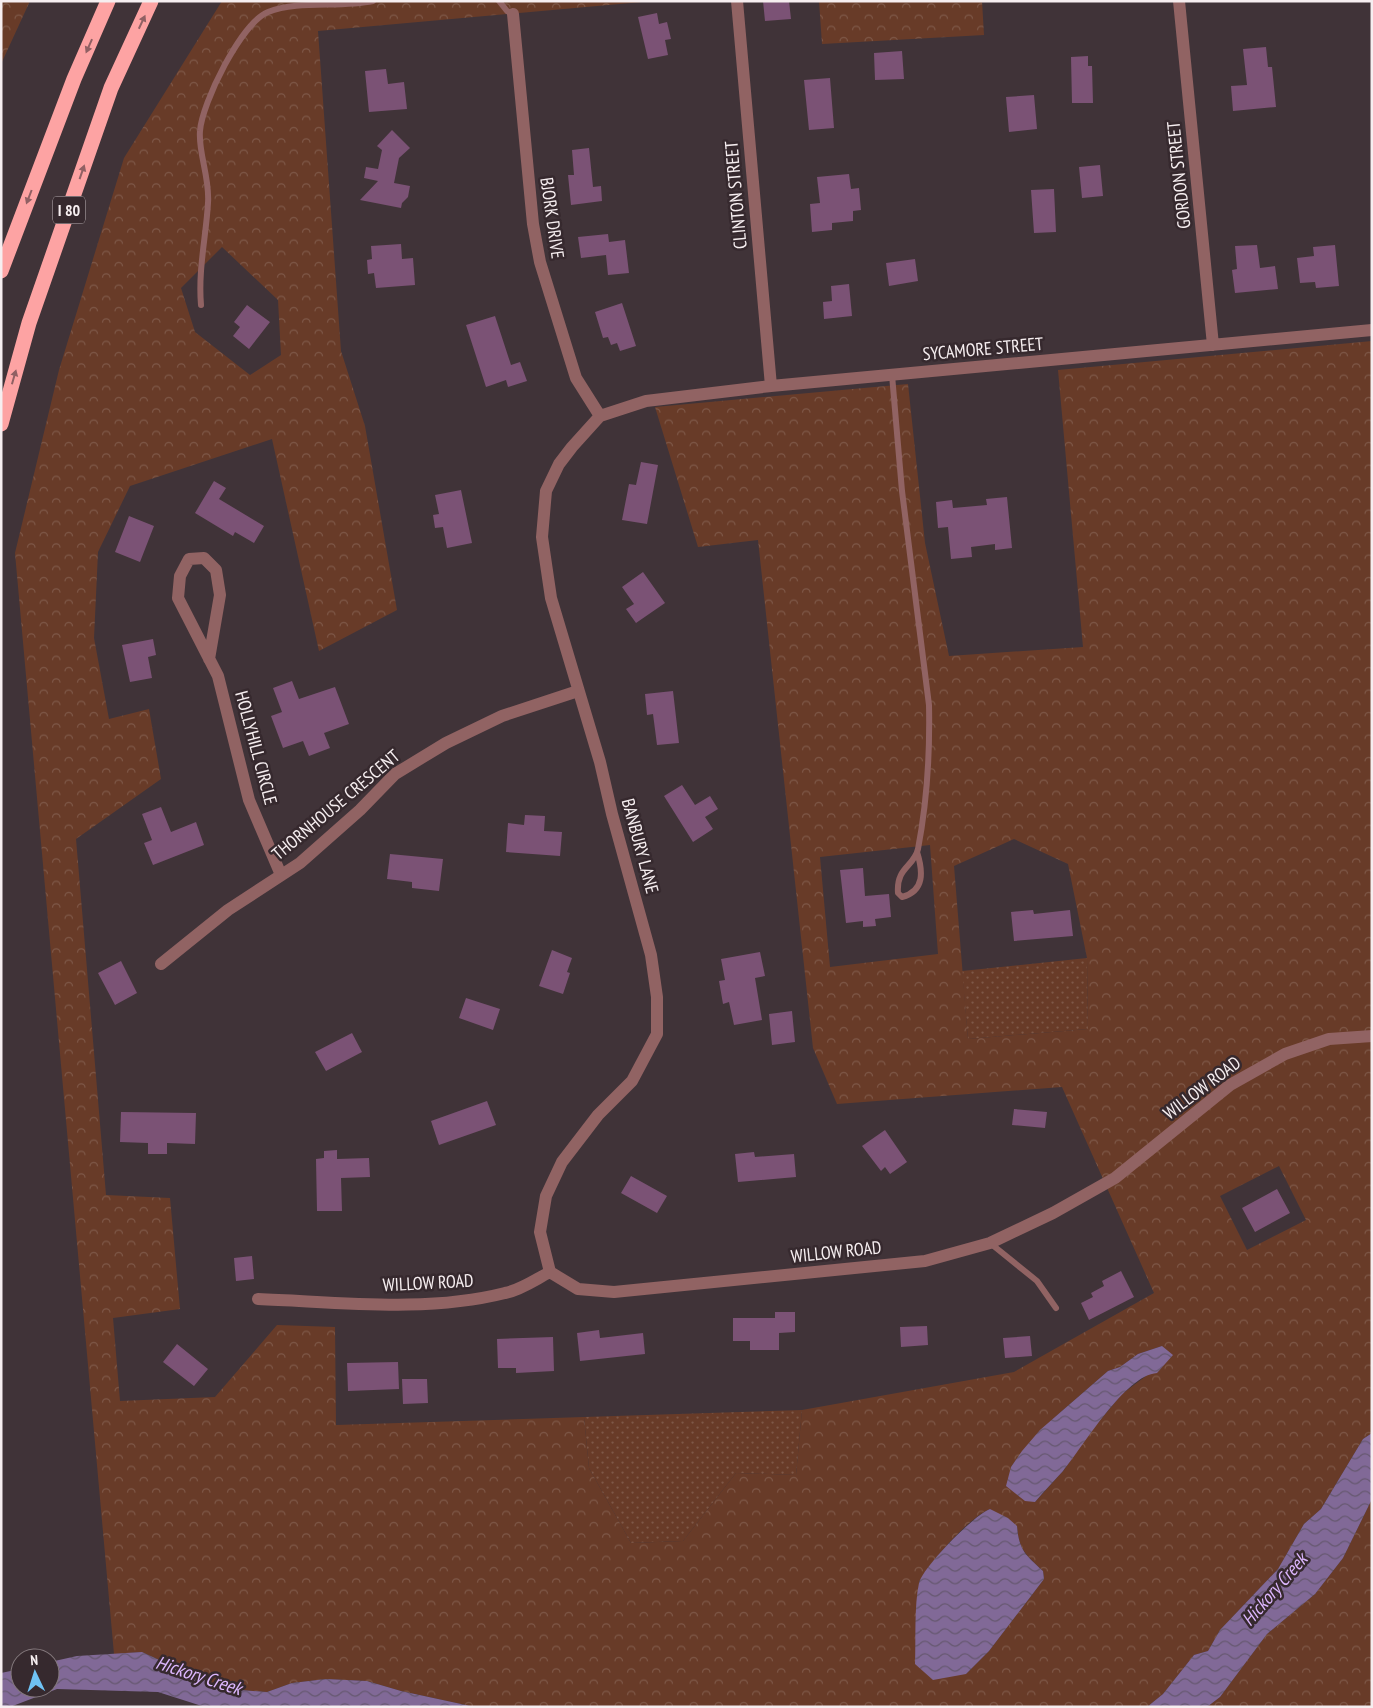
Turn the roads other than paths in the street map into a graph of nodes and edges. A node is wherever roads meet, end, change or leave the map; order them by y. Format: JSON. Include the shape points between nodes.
{"nodes":[{"id":1,"x":108,"y":1,"type":"edge"},
{"id":2,"x":152,"y":1,"type":"edge"},
{"id":3,"x":373,"y":1,"type":"edge"},
{"id":4,"x":499,"y":1,"type":"edge"},
{"id":5,"x":737,"y":1,"type":"edge"},
{"id":6,"x":1179,"y":1,"type":"edge"},
{"id":7,"x":513,"y":14,"type":"joint"},
{"id":8,"x":1,"y":271,"type":"edge"},
{"id":9,"x":201,"y":305,"type":"dead end"},
{"id":10,"x":1372,"y":330,"type":"edge"},
{"id":11,"x":1213,"y":345,"type":"junction"},
{"id":12,"x":892,"y":375,"type":"junction"},
{"id":13,"x":771,"y":386,"type":"junction"},
{"id":14,"x":600,"y":416,"type":"junction"},
{"id":15,"x":1,"y":424,"type":"edge"},
{"id":16,"x":209,"y":659,"type":"junction"},
{"id":17,"x":578,"y":691,"type":"junction"},
{"id":18,"x":917,"y":852,"type":"junction"},
{"id":19,"x":281,"y":874,"type":"junction"},
{"id":20,"x":161,"y":964,"type":"dead end"},
{"id":21,"x":1370,"y":1039,"type":"edge"},
{"id":22,"x":990,"y":1243,"type":"junction"},
{"id":23,"x":550,"y":1272,"type":"junction"},
{"id":24,"x":258,"y":1299,"type":"dead end"},
{"id":25,"x":1056,"y":1308,"type":"dead end"}],
"edges":[{"from":1,"to":8,"type":"highway","number":"I 80","one_way":true,"via":[[74,79]]},
{"from":15,"to":2,"type":"highway","number":"I 80","one_way":true,"via":[[29,322],[111,88]]},
{"from":3,"to":9,"type":"lane","via":[[283,7],[266,12],[248,27],[231,53],[205,109],[200,132],[209,183],[199,283]]},
{"from":4,"to":7,"type":"lane"},
{"from":5,"to":13,"type":"street","name":"CLINTON STREET"},
{"from":6,"to":11,"type":"street","name":"GORDON STREET"},
{"from":7,"to":14,"type":"street","name":"BJORK DRIVE","via":[[533,224],[540,262],[576,378]]},
{"from":10,"to":11,"type":"street","name":"SYCAMORE STREET"},
{"from":11,"to":12,"type":"street","name":"SYCAMORE STREET"},
{"from":12,"to":13,"type":"street","name":"SYCAMORE STREET"},
{"from":12,"to":18,"type":"lane","via":[[902,491],[929,705],[925,800]]},
{"from":13,"to":14,"type":"street","name":"SYCAMORE STREET","via":[[646,401]]},
{"from":14,"to":17,"type":"street","name":"BANBURY LANE","via":[[559,464],[546,491],[542,537],[551,598]]},
{"from":16,"to":16,"type":"street","name":"HOLLYHILL CIRCLE","via":[[220,595],[216,570],[204,558],[189,560],[180,576],[178,598]]},
{"from":16,"to":19,"type":"street","name":"HOLLYHILL CIRCLE","via":[[218,676],[249,800]]},
{"from":17,"to":19,"type":"street","name":"THORNHOUSE CRESCENT","via":[[502,716],[446,743],[395,774],[315,850]]},
{"from":17,"to":23,"type":"street","name":"BANBURY LANE","via":[[651,955],[657,997],[657,1034],[632,1081],[598,1115],[562,1162],[546,1196],[540,1232]]},
{"from":18,"to":18,"type":"lane","via":[[900,874],[898,893],[902,897],[909,896],[918,888],[922,879]]},
{"from":19,"to":20,"type":"street","name":"THORNHOUSE CRESCENT","via":[[228,910]]},
{"from":21,"to":22,"type":"street","name":"WILLOW ROAD","via":[[1329,1040],[1285,1054],[1230,1085],[1115,1178]]},
{"from":22,"to":23,"type":"street","name":"WILLOW ROAD","via":[[925,1261],[614,1292],[578,1289]]},
{"from":22,"to":25,"type":"lane","via":[[1037,1281]]},
{"from":23,"to":24,"type":"street","name":"WILLOW ROAD","via":[[508,1293],[464,1301],[400,1304]]}]}
